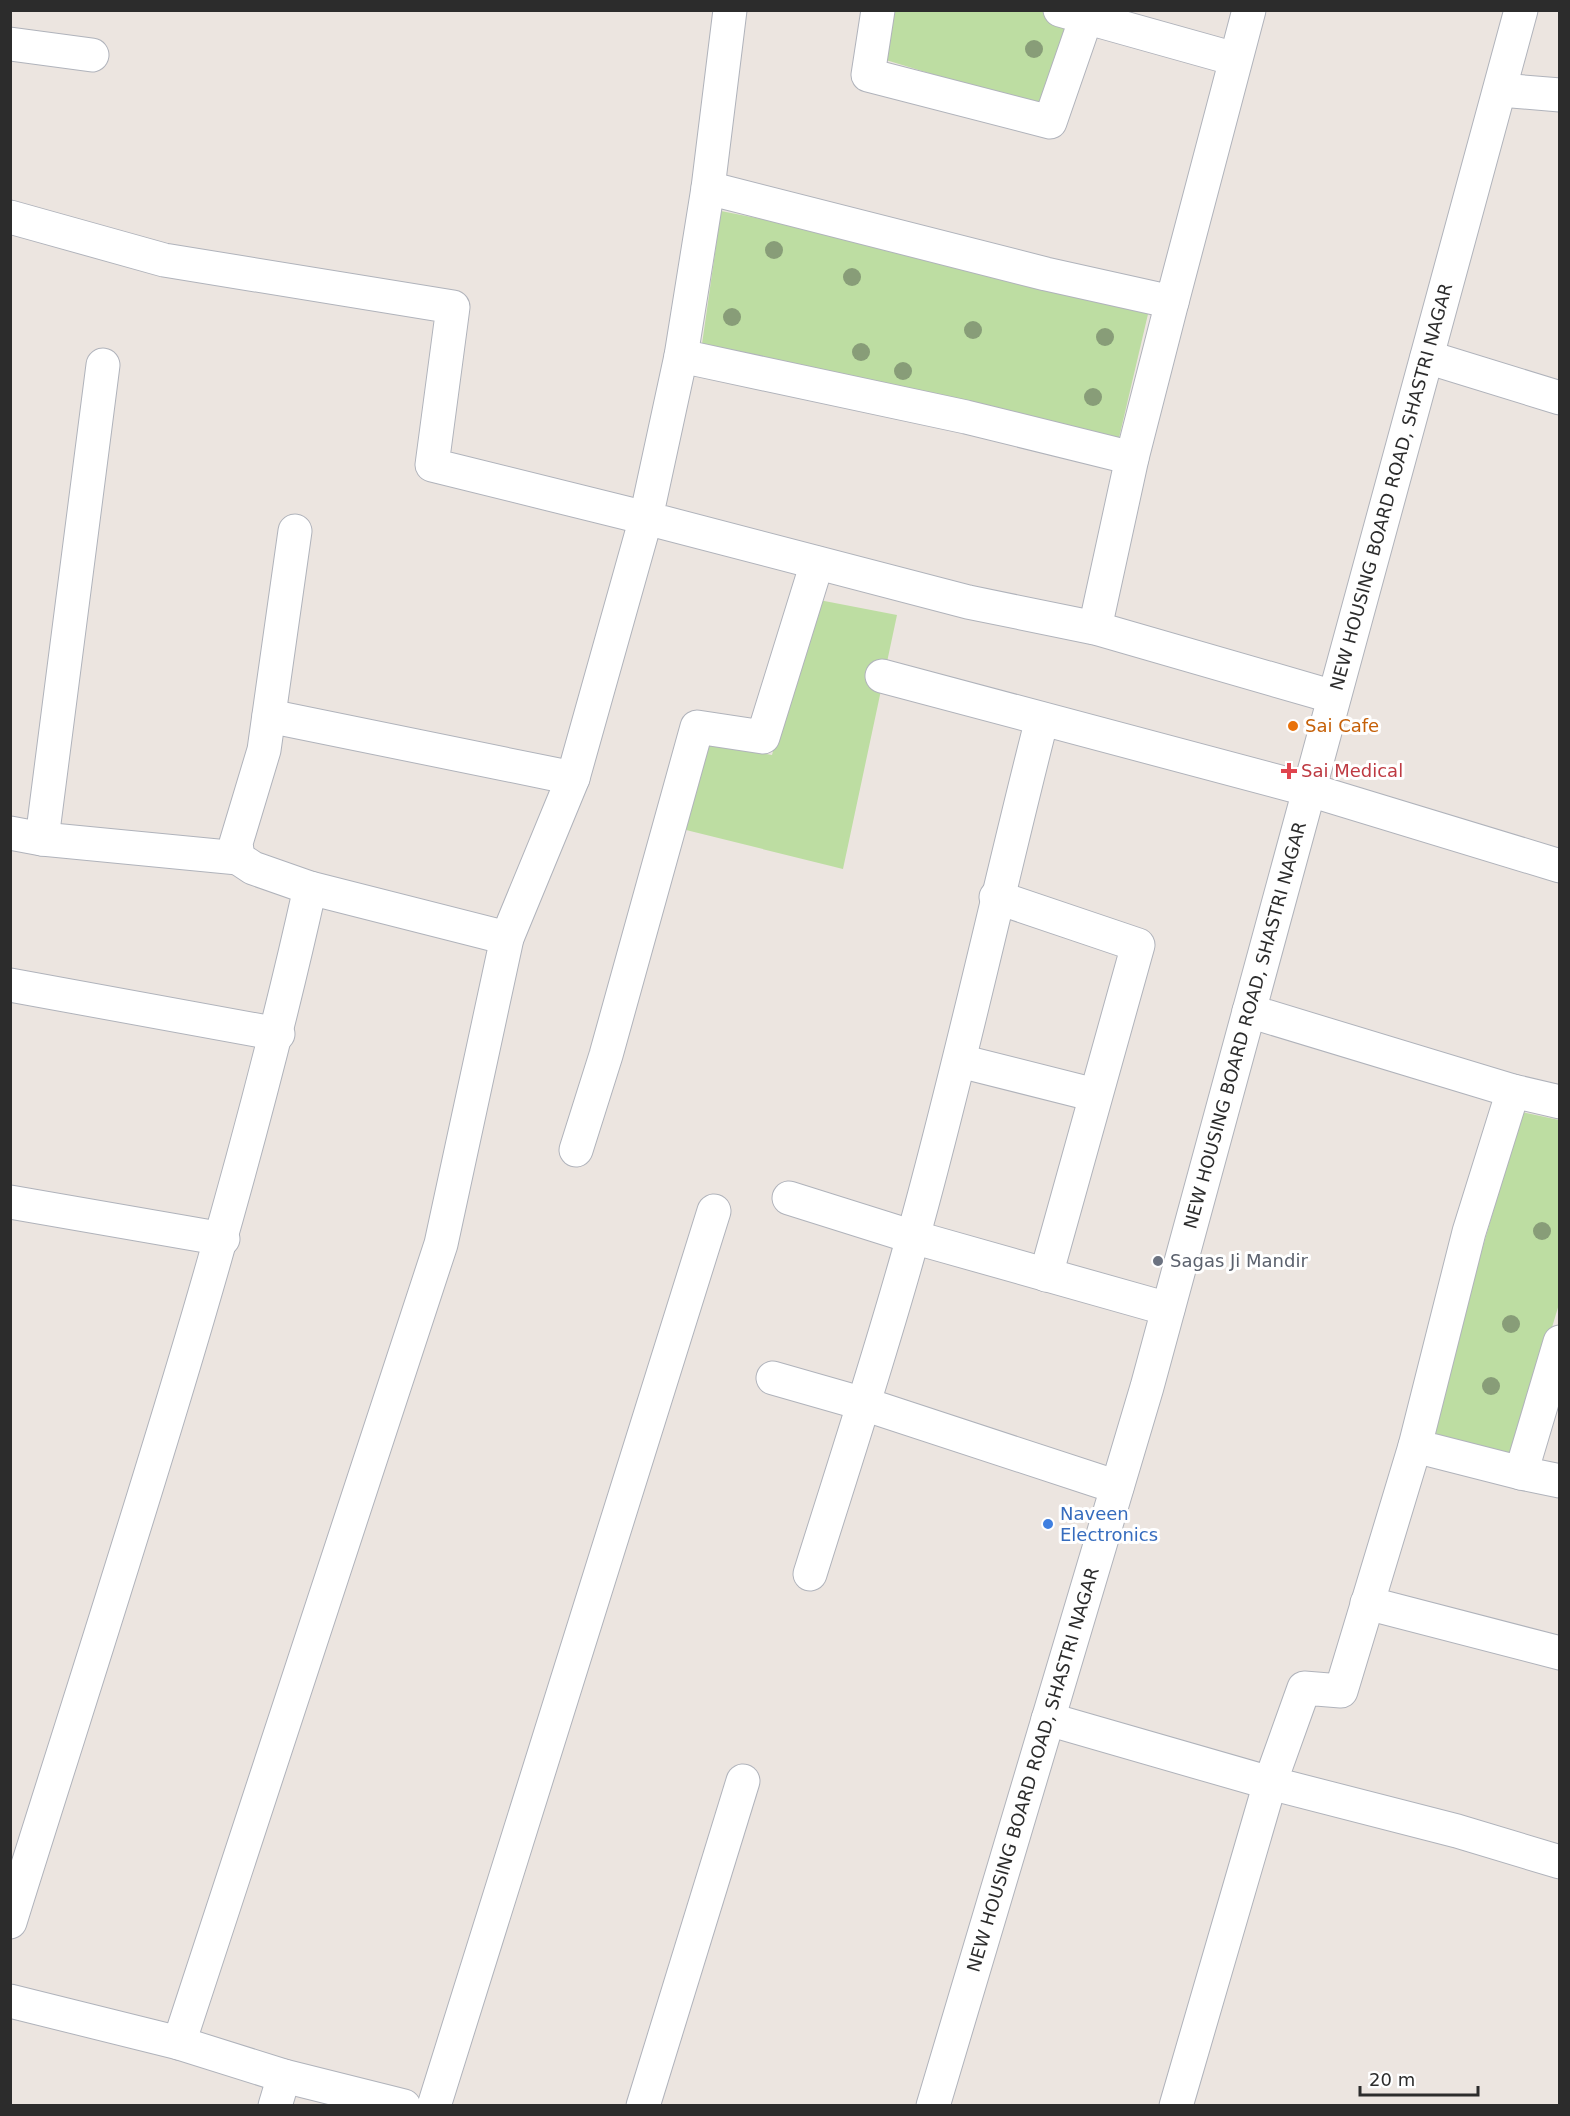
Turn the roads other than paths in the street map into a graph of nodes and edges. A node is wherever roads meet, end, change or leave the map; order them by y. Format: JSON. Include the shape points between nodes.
{"nodes":[{"id":1,"x":730,"y":10,"type":"edge"},
{"id":2,"x":878,"y":10,"type":"edge"},
{"id":3,"x":1249,"y":10,"type":"edge"},
{"id":4,"x":1521,"y":10,"type":"edge"},
{"id":5,"x":1073,"y":14,"type":"edge"},
{"id":6,"x":10,"y":44,"type":"edge"},
{"id":7,"x":92,"y":55,"type":"dead end"},
{"id":8,"x":1235,"y":59,"type":"junction"},
{"id":9,"x":1500,"y":90,"type":"junction"},
{"id":10,"x":1560,"y":96,"type":"edge"},
{"id":11,"x":708,"y":188,"type":"junction"},
{"id":12,"x":10,"y":216,"type":"edge"},
{"id":13,"x":1172,"y":302,"type":"junction"},
{"id":14,"x":681,"y":356,"type":"junction"},
{"id":15,"x":1426,"y":357,"type":"junction"},
{"id":16,"x":102,"y":365,"type":"dead end"},
{"id":17,"x":1560,"y":398,"type":"edge"},
{"id":18,"x":1132,"y":458,"type":"junction"},
{"id":19,"x":646,"y":518,"type":"junction"},
{"id":20,"x":295,"y":531,"type":"dead end"},
{"id":21,"x":817,"y":563,"type":"junction"},
{"id":22,"x":1095,"y":628,"type":"junction"},
{"id":23,"x":882,"y":676,"type":"dead end"},
{"id":24,"x":1334,"y":697,"type":"junction"},
{"id":25,"x":269,"y":716,"type":"junction"},
{"id":26,"x":1042,"y":719,"type":"junction"},
{"id":27,"x":573,"y":778,"type":"junction"},
{"id":28,"x":1310,"y":790,"type":"junction"},
{"id":29,"x":10,"y":833,"type":"edge"},
{"id":30,"x":42,"y":839,"type":"junction"},
{"id":31,"x":238,"y":858,"type":"junction"},
{"id":32,"x":1560,"y":866,"type":"edge"},
{"id":33,"x":310,"y":888,"type":"junction"},
{"id":34,"x":996,"y":897,"type":"junction"},
{"id":35,"x":507,"y":938,"type":"junction"},
{"id":36,"x":10,"y":985,"type":"edge"},
{"id":37,"x":1249,"y":1011,"type":"junction"},
{"id":38,"x":278,"y":1034,"type":"junction"},
{"id":39,"x":960,"y":1061,"type":"junction"},
{"id":40,"x":1513,"y":1091,"type":"junction"},
{"id":41,"x":1095,"y":1095,"type":"junction"},
{"id":42,"x":1560,"y":1102,"type":"edge"},
{"id":43,"x":576,"y":1150,"type":"dead end"},
{"id":44,"x":789,"y":1197,"type":"dead end"},
{"id":45,"x":10,"y":1202,"type":"edge"},
{"id":46,"x":714,"y":1211,"type":"dead end"},
{"id":47,"x":913,"y":1237,"type":"junction"},
{"id":48,"x":223,"y":1239,"type":"junction"},
{"id":49,"x":1046,"y":1275,"type":"junction"},
{"id":50,"x":1168,"y":1309,"type":"junction"},
{"id":51,"x":1560,"y":1342,"type":"edge"},
{"id":52,"x":773,"y":1378,"type":"dead end"},
{"id":53,"x":864,"y":1404,"type":"junction"},
{"id":54,"x":1415,"y":1446,"type":"junction"},
{"id":55,"x":1521,"y":1473,"type":"junction"},
{"id":56,"x":1560,"y":1481,"type":"edge"},
{"id":57,"x":1117,"y":1487,"type":"junction"},
{"id":58,"x":810,"y":1574,"type":"dead end"},
{"id":59,"x":1367,"y":1603,"type":"junction"},
{"id":60,"x":1560,"y":1653,"type":"edge"},
{"id":61,"x":1048,"y":1719,"type":"junction"},
{"id":62,"x":743,"y":1780,"type":"dead end"},
{"id":63,"x":1270,"y":1783,"type":"junction"},
{"id":64,"x":1560,"y":1862,"type":"edge"},
{"id":65,"x":10,"y":1922,"type":"edge"},
{"id":66,"x":10,"y":2001,"type":"edge"},
{"id":67,"x":179,"y":2043,"type":"junction"},
{"id":68,"x":279,"y":2091,"type":"edge"},
{"id":69,"x":404,"y":2106,"type":"edge"},
{"id":70,"x":434,"y":2106,"type":"edge"},
{"id":71,"x":643,"y":2106,"type":"edge"},
{"id":72,"x":933,"y":2106,"type":"edge"},
{"id":73,"x":1176,"y":2106,"type":"edge"}],
"edges":[{"from":1,"to":11,"type":"street"},
{"from":2,"to":5,"type":"street","via":[[868,75],[1050,122]]},
{"from":3,"to":8,"type":"street"},
{"from":4,"to":9,"type":"street","name":"NEW HOUSING BOARD ROAD, SHASTRI NAGAR"},
{"from":5,"to":8,"type":"street"},
{"from":6,"to":7,"type":"street"},
{"from":8,"to":13,"type":"street"},
{"from":9,"to":10,"type":"street"},
{"from":9,"to":15,"type":"street","name":"NEW HOUSING BOARD ROAD, SHASTRI NAGAR"},
{"from":11,"to":13,"type":"street"},
{"from":11,"to":14,"type":"street"},
{"from":12,"to":19,"type":"street","via":[[164,260],[453,307],[432,465]]},
{"from":13,"to":18,"type":"street"},
{"from":14,"to":18,"type":"street","via":[[966,417]]},
{"from":14,"to":19,"type":"street"},
{"from":15,"to":17,"type":"street"},
{"from":15,"to":24,"type":"street","name":"NEW HOUSING BOARD ROAD, SHASTRI NAGAR"},
{"from":16,"to":30,"type":"street"},
{"from":18,"to":22,"type":"street"},
{"from":19,"to":21,"type":"street"},
{"from":19,"to":27,"type":"street"},
{"from":20,"to":25,"type":"street"},
{"from":21,"to":22,"type":"street","via":[[968,602]]},
{"from":21,"to":43,"type":"street","via":[[763,737],[697,727]]},
{"from":22,"to":24,"type":"street"},
{"from":23,"to":26,"type":"street"},
{"from":24,"to":28,"type":"street","name":"NEW HOUSING BOARD ROAD, SHASTRI NAGAR"},
{"from":25,"to":27,"type":"street"},
{"from":25,"to":31,"type":"street","via":[[264,750],[236,843]]},
{"from":26,"to":28,"type":"street"},
{"from":26,"to":34,"type":"street"},
{"from":27,"to":35,"type":"street"},
{"from":28,"to":32,"type":"street"},
{"from":28,"to":37,"type":"street","name":"NEW HOUSING BOARD ROAD, SHASTRI NAGAR"},
{"from":29,"to":30,"type":"street"},
{"from":30,"to":31,"type":"street"},
{"from":31,"to":33,"type":"street","via":[[253,868]]},
{"from":33,"to":35,"type":"street"},
{"from":33,"to":38,"type":"street"},
{"from":34,"to":39,"type":"street"},
{"from":34,"to":41,"type":"street","via":[[1138,945]]},
{"from":35,"to":67,"type":"street","via":[[441,1244]]},
{"from":36,"to":38,"type":"street"},
{"from":37,"to":40,"type":"street"},
{"from":37,"to":50,"type":"street","name":"NEW HOUSING BOARD ROAD, SHASTRI NAGAR"},
{"from":38,"to":48,"type":"street"},
{"from":39,"to":41,"type":"street"},
{"from":39,"to":47,"type":"street"},
{"from":40,"to":42,"type":"street"},
{"from":40,"to":54,"type":"street","via":[[1468,1232]]},
{"from":41,"to":49,"type":"street"},
{"from":44,"to":47,"type":"street"},
{"from":45,"to":48,"type":"street"},
{"from":46,"to":70,"type":"street"},
{"from":47,"to":49,"type":"street"},
{"from":47,"to":53,"type":"street"},
{"from":48,"to":65,"type":"street"},
{"from":49,"to":50,"type":"street"},
{"from":50,"to":57,"type":"street","name":"NEW HOUSING BOARD ROAD, SHASTRI NAGAR"},
{"from":51,"to":55,"type":"street"},
{"from":52,"to":53,"type":"street"},
{"from":53,"to":57,"type":"street"},
{"from":53,"to":58,"type":"street"},
{"from":54,"to":55,"type":"street"},
{"from":54,"to":59,"type":"street"},
{"from":55,"to":56,"type":"street"},
{"from":57,"to":61,"type":"street","name":"NEW HOUSING BOARD ROAD, SHASTRI NAGAR"},
{"from":59,"to":60,"type":"street"},
{"from":59,"to":63,"type":"street","via":[[1341,1691],[1304,1688]]},
{"from":61,"to":63,"type":"street"},
{"from":61,"to":72,"type":"street","name":"NEW HOUSING BOARD ROAD, SHASTRI NAGAR"},
{"from":62,"to":71,"type":"street"},
{"from":63,"to":64,"type":"street"},
{"from":63,"to":73,"type":"street"},
{"from":66,"to":67,"type":"street"},
{"from":67,"to":68,"type":"street"},
{"from":68,"to":69,"type":"street"}]}
